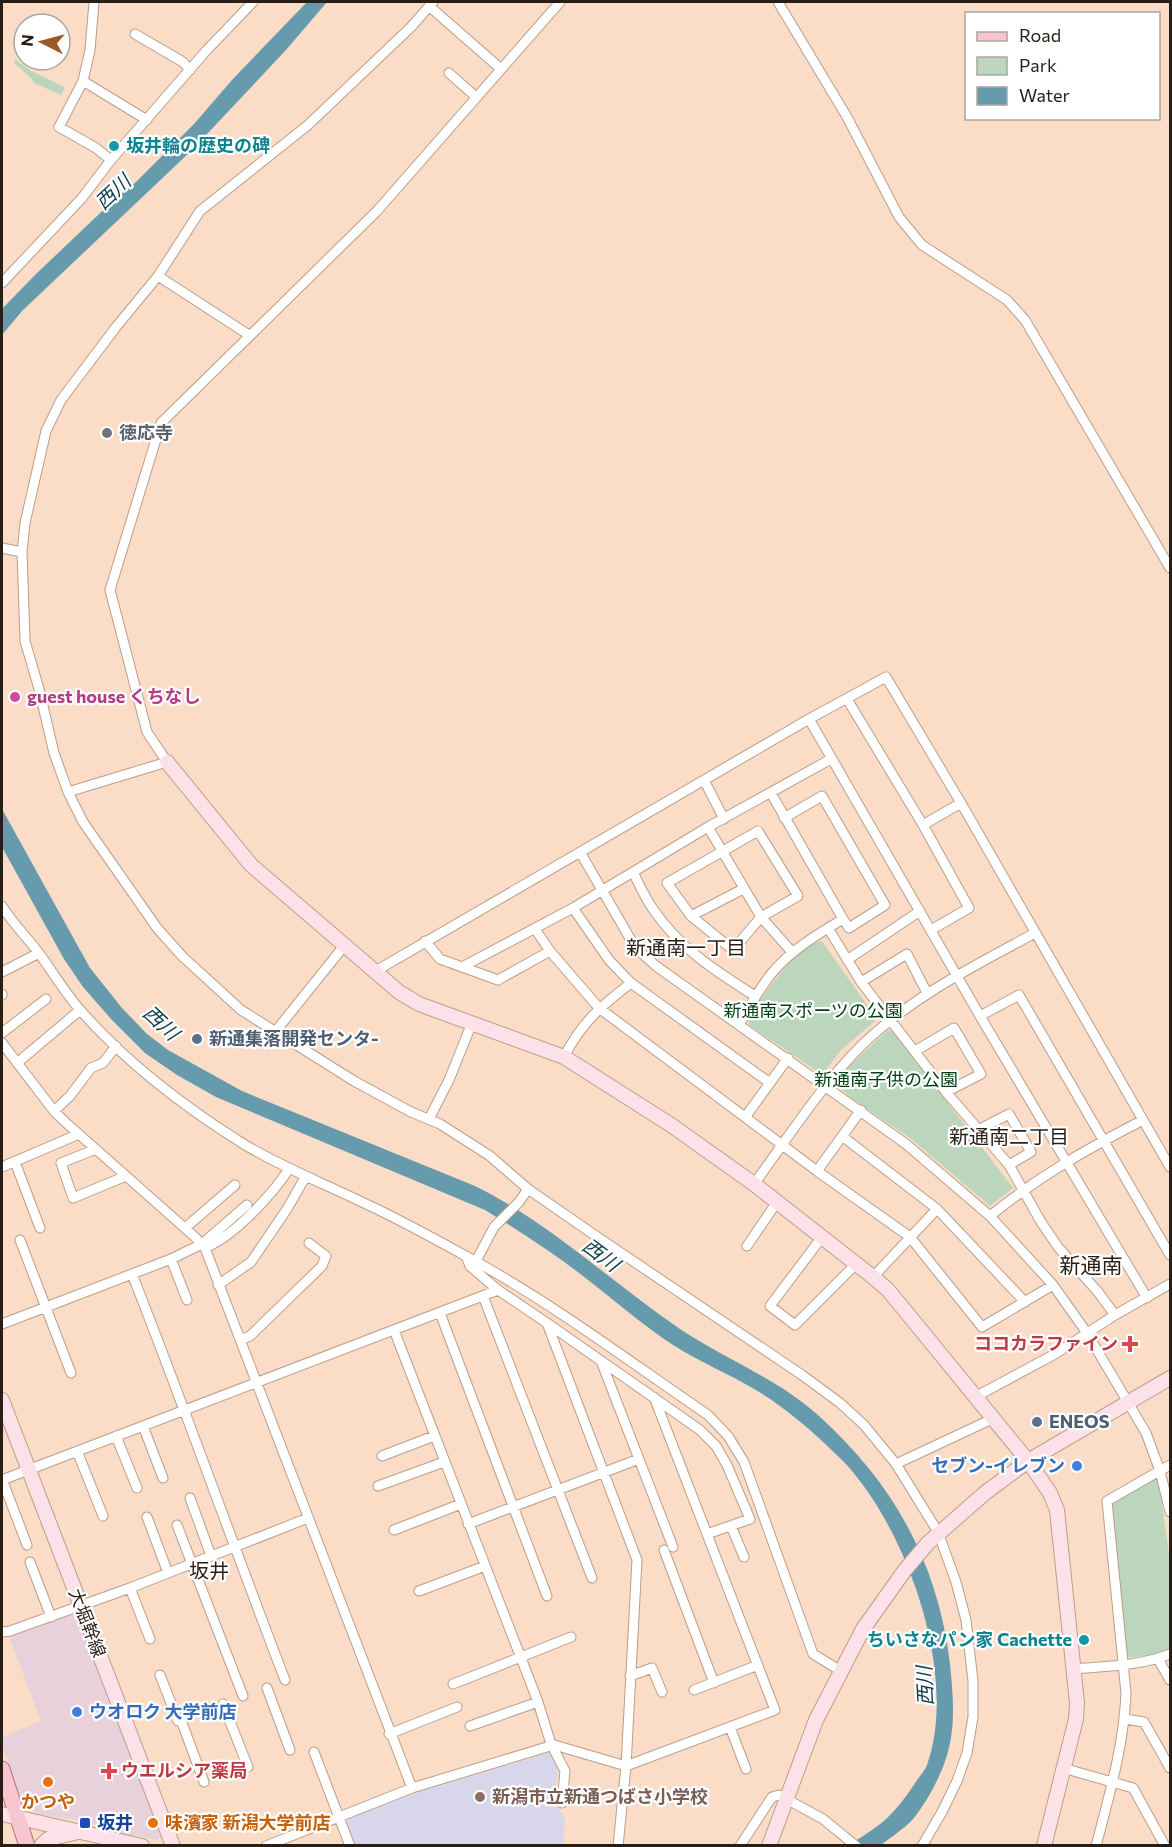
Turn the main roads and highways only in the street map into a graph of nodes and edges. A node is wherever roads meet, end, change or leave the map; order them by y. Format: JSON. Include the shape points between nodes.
{"nodes":[{"id":1,"x":2,"y":1769,"type":"edge"},
{"id":2,"x":27,"y":1845,"type":"edge"}],
"edges":[{"from":1,"to":2,"type":"main road"}]}
